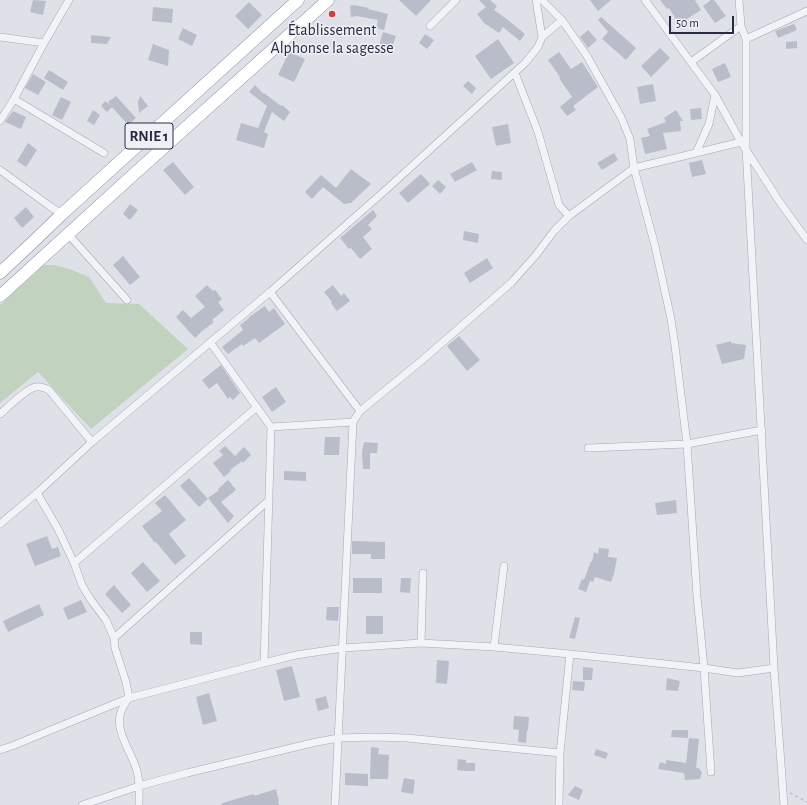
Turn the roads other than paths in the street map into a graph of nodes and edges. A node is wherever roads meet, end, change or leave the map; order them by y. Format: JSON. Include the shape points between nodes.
{"nodes":[{"id":1,"x":69,"y":0,"type":"edge"},
{"id":2,"x":298,"y":0,"type":"edge"},
{"id":3,"x":328,"y":0,"type":"edge"},
{"id":4,"x":456,"y":0,"type":"edge"},
{"id":5,"x":536,"y":0,"type":"edge"},
{"id":6,"x":542,"y":0,"type":"edge"},
{"id":7,"x":646,"y":0,"type":"edge"},
{"id":8,"x":740,"y":0,"type":"edge"},
{"id":9,"x":807,"y":11,"type":"edge"},
{"id":10,"x":562,"y":20,"type":"junction"},
{"id":11,"x":430,"y":26,"type":"dead end"},
{"id":12,"x":741,"y":26,"type":"junction"},
{"id":13,"x":0,"y":37,"type":"edge"},
{"id":14,"x":542,"y":37,"type":"junction"},
{"id":15,"x":746,"y":39,"type":"junction"},
{"id":16,"x":44,"y":43,"type":"junction"},
{"id":17,"x":691,"y":62,"type":"junction"},
{"id":18,"x":515,"y":73,"type":"junction"},
{"id":19,"x":715,"y":95,"type":"junction"},
{"id":20,"x":14,"y":100,"type":"junction"},
{"id":21,"x":0,"y":121,"type":"edge"},
{"id":22,"x":744,"y":145,"type":"junction"},
{"id":23,"x":104,"y":153,"type":"dead end"},
{"id":24,"x":696,"y":153,"type":"junction"},
{"id":25,"x":634,"y":168,"type":"junction"},
{"id":26,"x":0,"y":170,"type":"edge"},
{"id":27,"x":62,"y":214,"type":"junction"},
{"id":28,"x":569,"y":216,"type":"junction"},
{"id":29,"x":68,"y":234,"type":"junction"},
{"id":30,"x":807,"y":240,"type":"edge"},
{"id":31,"x":0,"y":273,"type":"edge"},
{"id":32,"x":270,"y":292,"type":"junction"},
{"id":33,"x":0,"y":296,"type":"edge"},
{"id":34,"x":128,"y":300,"type":"dead end"},
{"id":35,"x":210,"y":342,"type":"junction"},
{"id":36,"x":257,"y":407,"type":"junction"},
{"id":37,"x":360,"y":411,"type":"junction"},
{"id":38,"x":0,"y":414,"type":"edge"},
{"id":39,"x":353,"y":422,"type":"junction"},
{"id":40,"x":271,"y":427,"type":"junction"},
{"id":41,"x":762,"y":430,"type":"junction"},
{"id":42,"x":92,"y":442,"type":"junction"},
{"id":43,"x":687,"y":444,"type":"junction"},
{"id":44,"x":588,"y":448,"type":"dead end"},
{"id":45,"x":37,"y":492,"type":"junction"},
{"id":46,"x":269,"y":500,"type":"junction"},
{"id":47,"x":0,"y":524,"type":"edge"},
{"id":48,"x":74,"y":563,"type":"junction"},
{"id":49,"x":504,"y":566,"type":"dead end"},
{"id":50,"x":423,"y":573,"type":"dead end"},
{"id":51,"x":114,"y":638,"type":"junction"},
{"id":52,"x":421,"y":643,"type":"junction"},
{"id":53,"x":343,"y":648,"type":"junction"},
{"id":54,"x":494,"y":648,"type":"junction"},
{"id":55,"x":570,"y":654,"type":"junction"},
{"id":56,"x":264,"y":663,"type":"junction"},
{"id":57,"x":704,"y":668,"type":"junction"},
{"id":58,"x":774,"y":668,"type":"junction"},
{"id":59,"x":129,"y":698,"type":"junction"},
{"id":60,"x":338,"y":738,"type":"junction"},
{"id":61,"x":0,"y":750,"type":"edge"},
{"id":62,"x":560,"y":753,"type":"junction"},
{"id":63,"x":712,"y":772,"type":"dead end"},
{"id":64,"x":139,"y":786,"type":"junction"},
{"id":65,"x":82,"y":805,"type":"edge"},
{"id":66,"x":139,"y":805,"type":"edge"},
{"id":67,"x":335,"y":805,"type":"edge"},
{"id":68,"x":559,"y":805,"type":"edge"},
{"id":69,"x":784,"y":805,"type":"edge"}],
"edges":[{"from":1,"to":16,"type":"street"},
{"from":2,"to":27,"type":"highway","number":"RNIE 1"},
{"from":3,"to":29,"type":"highway","number":"RNIE 1"},
{"from":4,"to":11,"type":"street"},
{"from":5,"to":14,"type":"street"},
{"from":6,"to":10,"type":"street"},
{"from":7,"to":17,"type":"street"},
{"from":8,"to":12,"type":"street"},
{"from":9,"to":15,"type":"street"},
{"from":10,"to":14,"type":"street"},
{"from":10,"to":25,"type":"street","via":[[588,56],[622,117],[630,139]]},
{"from":12,"to":15,"type":"street"},
{"from":12,"to":17,"type":"street"},
{"from":13,"to":16,"type":"street"},
{"from":14,"to":18,"type":"street","via":[[538,47]]},
{"from":15,"to":22,"type":"street"},
{"from":16,"to":20,"type":"street"},
{"from":17,"to":19,"type":"street"},
{"from":18,"to":28,"type":"street","via":[[538,132],[559,205]]},
{"from":18,"to":32,"type":"street"},
{"from":19,"to":22,"type":"street"},
{"from":19,"to":24,"type":"street","via":[[709,124]]},
{"from":20,"to":21,"type":"street"},
{"from":20,"to":23,"type":"street"},
{"from":22,"to":24,"type":"street"},
{"from":22,"to":30,"type":"street"},
{"from":22,"to":41,"type":"street"},
{"from":24,"to":25,"type":"street"},
{"from":25,"to":28,"type":"street"},
{"from":25,"to":43,"type":"street","via":[[671,319]]},
{"from":26,"to":27,"type":"street"},
{"from":27,"to":31,"type":"highway","number":"RNIE 1"},
{"from":28,"to":37,"type":"street","via":[[554,230],[511,283]]},
{"from":29,"to":33,"type":"highway","number":"RNIE 1"},
{"from":29,"to":34,"type":"street"},
{"from":32,"to":35,"type":"street"},
{"from":32,"to":37,"type":"street"},
{"from":35,"to":36,"type":"street"},
{"from":35,"to":42,"type":"street"},
{"from":36,"to":40,"type":"street"},
{"from":36,"to":48,"type":"street"},
{"from":37,"to":39,"type":"street"},
{"from":38,"to":42,"type":"street","via":[[36,386],[43,387],[49,390]]},
{"from":39,"to":40,"type":"street"},
{"from":39,"to":53,"type":"street"},
{"from":40,"to":46,"type":"street"},
{"from":41,"to":43,"type":"street"},
{"from":41,"to":58,"type":"street"},
{"from":42,"to":45,"type":"street"},
{"from":43,"to":44,"type":"street"},
{"from":43,"to":57,"type":"street"},
{"from":45,"to":47,"type":"street"},
{"from":45,"to":48,"type":"street"},
{"from":46,"to":51,"type":"street"},
{"from":46,"to":56,"type":"street"},
{"from":48,"to":51,"type":"street","via":[[82,585],[106,620]]},
{"from":49,"to":54,"type":"street"},
{"from":50,"to":52,"type":"street"},
{"from":51,"to":59,"type":"street"},
{"from":52,"to":53,"type":"street"},
{"from":52,"to":54,"type":"street"},
{"from":53,"to":56,"type":"street"},
{"from":53,"to":60,"type":"street"},
{"from":54,"to":55,"type":"street"},
{"from":55,"to":57,"type":"street"},
{"from":55,"to":62,"type":"street"},
{"from":56,"to":59,"type":"street"},
{"from":57,"to":58,"type":"street","via":[[738,673]]},
{"from":57,"to":63,"type":"street"},
{"from":58,"to":69,"type":"street"},
{"from":59,"to":61,"type":"street"},
{"from":59,"to":64,"type":"street","via":[[120,716],[120,725],[138,772]]},
{"from":60,"to":62,"type":"street","via":[[407,738]]},
{"from":60,"to":64,"type":"street"},
{"from":60,"to":67,"type":"street"},
{"from":62,"to":68,"type":"street"},
{"from":64,"to":65,"type":"street"},
{"from":64,"to":66,"type":"street"}]}
